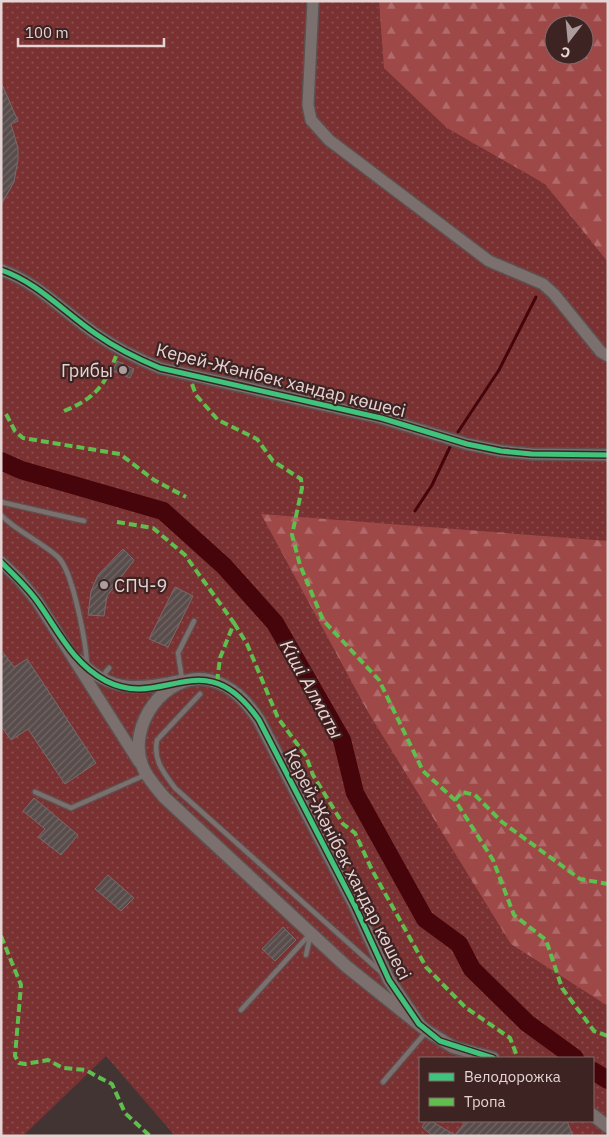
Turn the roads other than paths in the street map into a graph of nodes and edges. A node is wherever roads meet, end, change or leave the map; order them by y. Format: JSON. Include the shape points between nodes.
{"nodes":[{"id":1,"x":313,"y":1,"type":"edge"},
{"id":2,"x":1,"y":270,"type":"edge"},
{"id":3,"x":608,"y":356,"type":"edge"},
{"id":4,"x":608,"y":455,"type":"edge"},
{"id":5,"x":1,"y":502,"type":"edge"},
{"id":6,"x":1,"y":515,"type":"edge"},
{"id":7,"x":84,"y":520,"type":"dead end"},
{"id":8,"x":1,"y":562,"type":"edge"},
{"id":9,"x":194,"y":621,"type":"dead end"},
{"id":10,"x":60,"y":639,"type":"junction"},
{"id":11,"x":108,"y":668,"type":"dead end"},
{"id":12,"x":87,"y":669,"type":"junction"},
{"id":13,"x":198,"y":679,"type":"junction"},
{"id":14,"x":182,"y":680,"type":"junction"},
{"id":15,"x":107,"y":681,"type":"junction"},
{"id":16,"x":200,"y":694,"type":"dead end"},
{"id":17,"x":144,"y":769,"type":"junction"},
{"id":18,"x":35,"y":792,"type":"dead end"},
{"id":19,"x":310,"y":933,"type":"junction"},
{"id":20,"x":306,"y":955,"type":"dead end"},
{"id":21,"x":389,"y":980,"type":"junction"},
{"id":22,"x":241,"y":1010,"type":"dead end"},
{"id":23,"x":423,"y":1028,"type":"junction"},
{"id":24,"x":489,"y":1057,"type":"edge"},
{"id":25,"x":383,"y":1082,"type":"dead end"},
{"id":26,"x":594,"y":1116,"type":"edge"},
{"id":27,"x":608,"y":1127,"type":"edge"}],
"edges":[{"from":1,"to":3,"type":"street","via":[[308,105],[312,120],[329,140],[489,261],[543,284],[601,352]]},
{"from":2,"to":4,"type":"street","name":"Керей-Жәнібек хандар көшесі","via":[[19,276],[129,355],[160,368],[381,418],[502,451]]},
{"from":5,"to":7,"type":"lane"},
{"from":6,"to":12,"type":"lane","via":[[16,530],[59,558],[71,584],[81,623]]},
{"from":8,"to":10,"type":"street","name":"Керей-Жәнібек хандар көшесі","via":[[37,601]]},
{"from":9,"to":14,"type":"lane","via":[[178,653]]},
{"from":10,"to":12,"type":"street","name":"Керей-Жәнібек хандар көшесі"},
{"from":10,"to":17,"type":"street","name":"Керей-Жәнібек хандар көшесі"},
{"from":11,"to":15,"type":"lane","via":[[105,674]]},
{"from":12,"to":15,"type":"street","name":"Керей-Жәнібек хандар көшесі"},
{"from":13,"to":14,"type":"street","name":"Керей-Жәнібек хандар көшесі"},
{"from":13,"to":17,"type":"main road","via":[[168,691],[147,714],[138,739]]},
{"from":13,"to":21,"type":"main road","name":"Керей-Жәнібек хандар көшесі","via":[[217,682],[228,688],[248,704],[259,720],[355,906]]},
{"from":14,"to":15,"type":"street","name":"Керей-Жәнібек хандар көшесі","via":[[137,688]]},
{"from":16,"to":21,"type":"lane","via":[[156,740],[156,759],[174,788]]},
{"from":17,"to":18,"type":"lane","via":[[71,808]]},
{"from":17,"to":19,"type":"main road","name":"Керей-Жәнібек хандар көшесі","via":[[164,797]]},
{"from":19,"to":20,"type":"lane"},
{"from":19,"to":22,"type":"lane"},
{"from":19,"to":23,"type":"main road","name":"Керей-Жәнібек хандар көшесі"},
{"from":21,"to":23,"type":"main road","name":"Керей-Жәнібек хандар көшесі"},
{"from":23,"to":24,"type":"main road","name":"Керей-Жәнібек хандар көшесі","via":[[452,1047]]},
{"from":23,"to":25,"type":"lane"},
{"from":26,"to":27,"type":"main road"}]}
